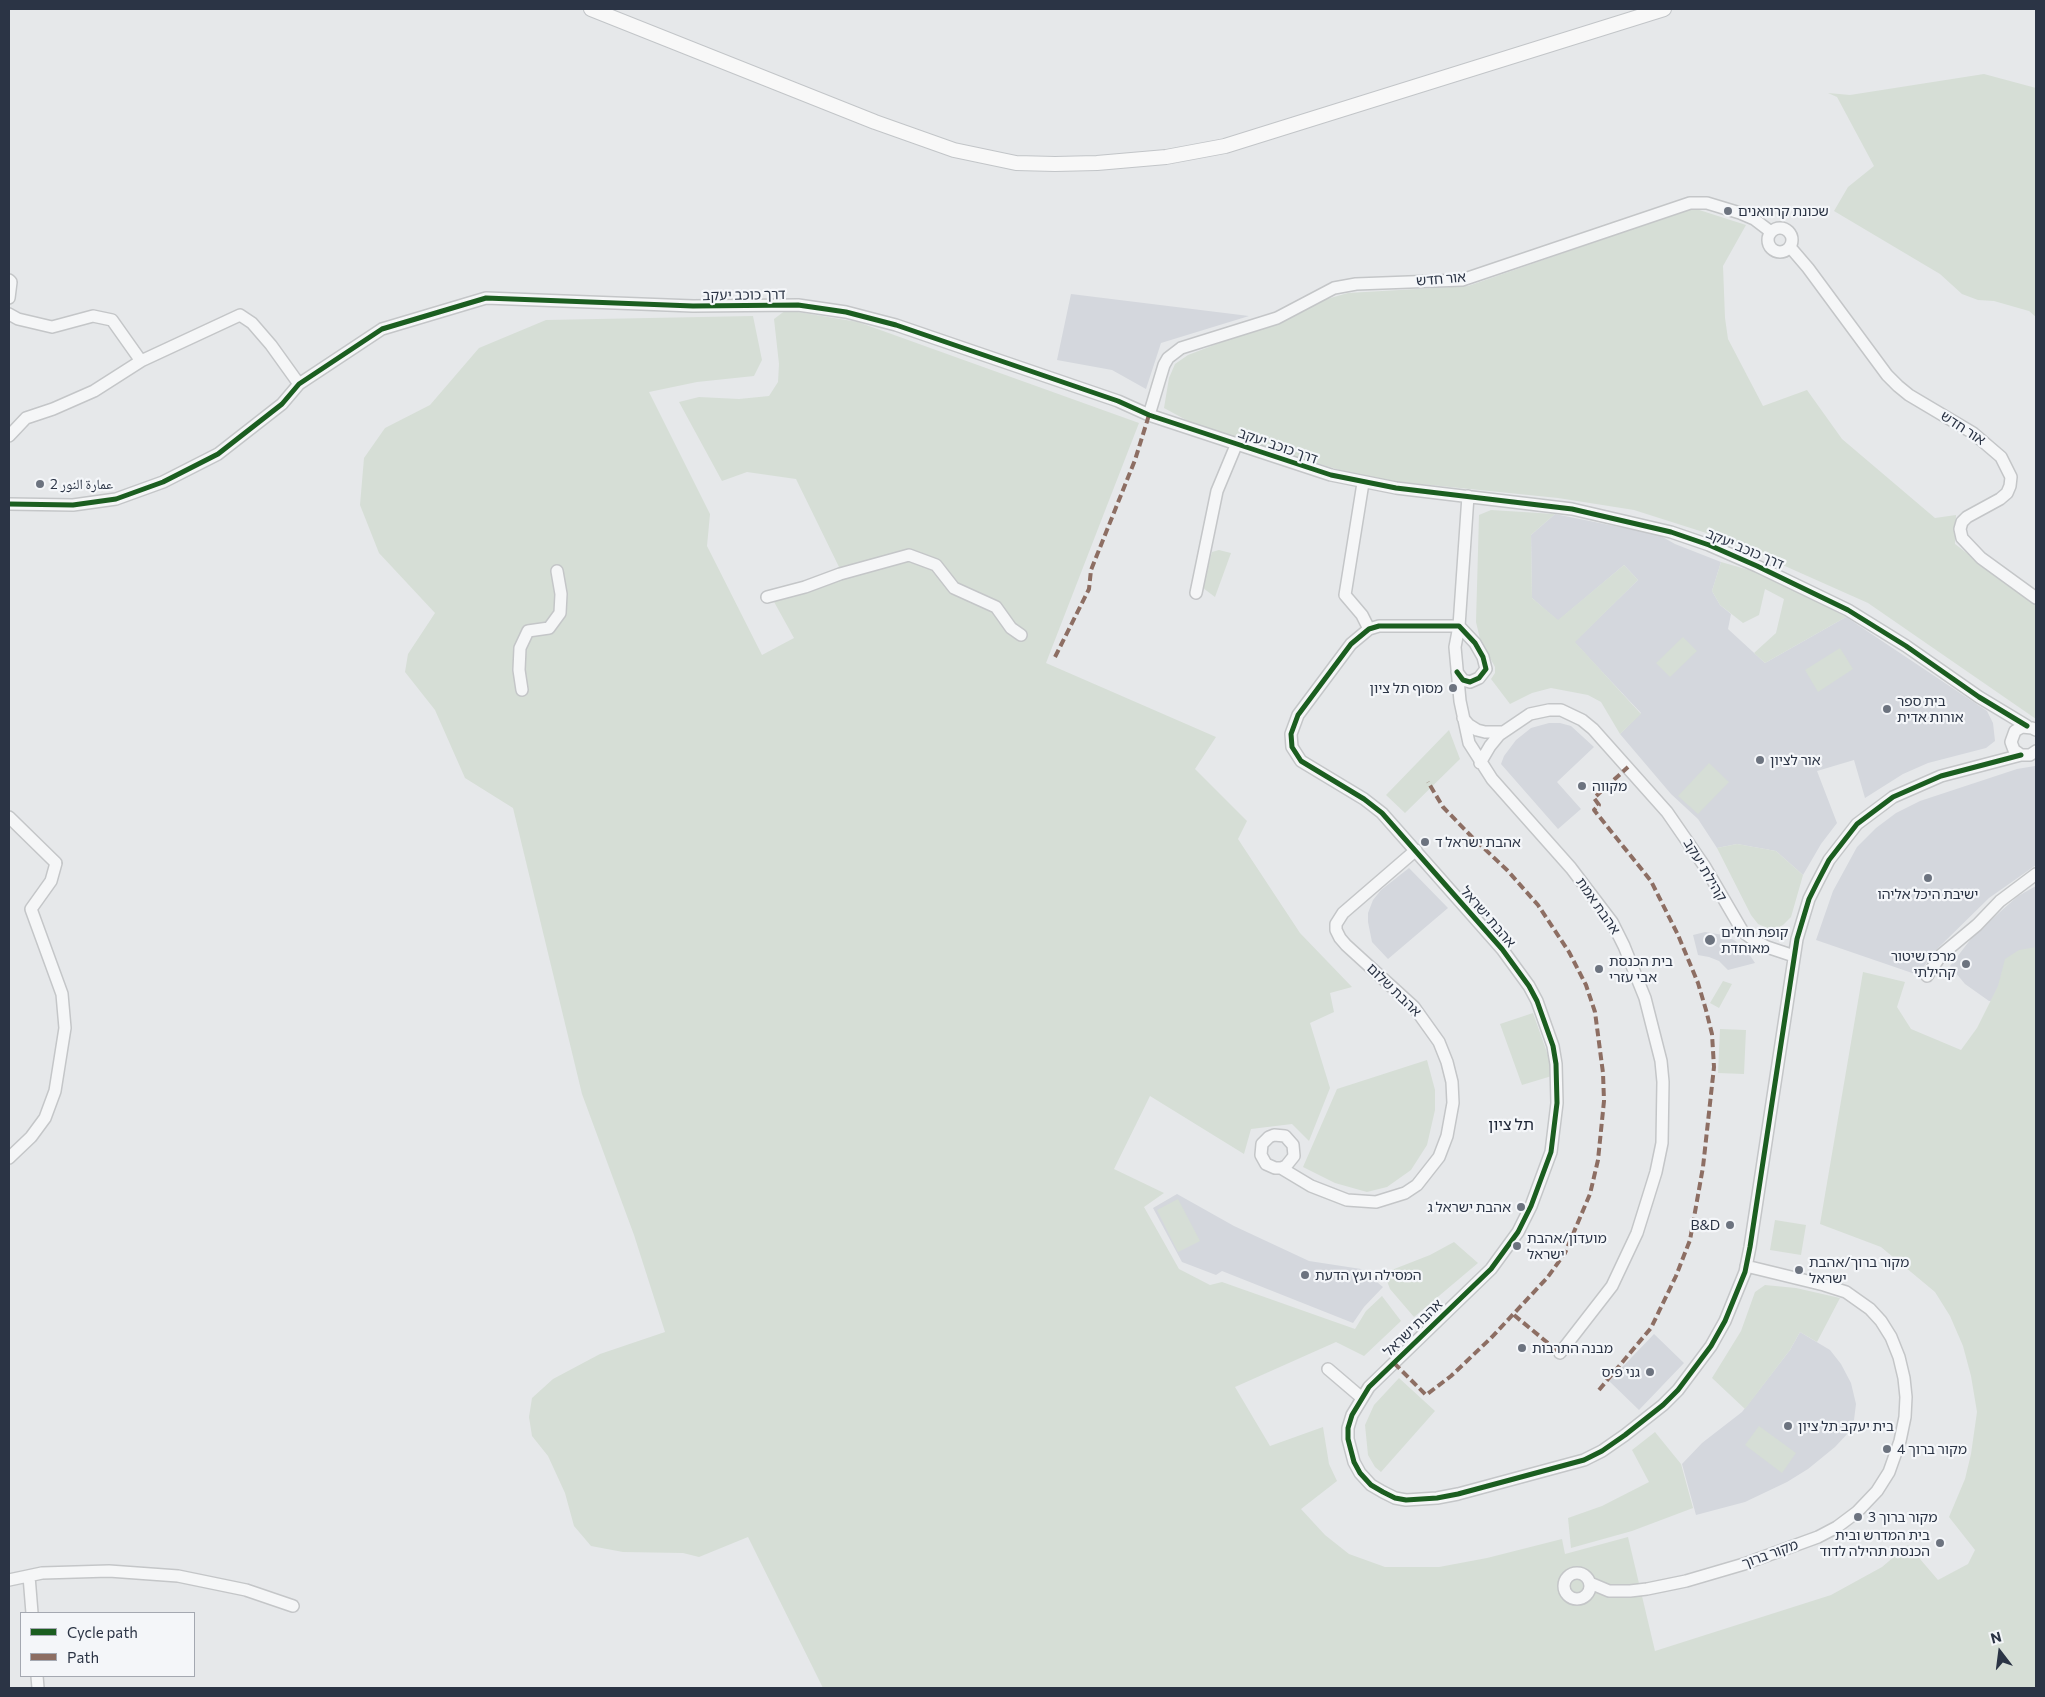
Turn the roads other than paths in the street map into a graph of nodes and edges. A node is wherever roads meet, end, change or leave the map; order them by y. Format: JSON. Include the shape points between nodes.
{"nodes":[{"id":1,"x":591,"y":9,"type":"edge"},
{"id":2,"x":1664,"y":9,"type":"edge"},
{"id":3,"x":1771,"y":232,"type":"junction"},
{"id":4,"x":1790,"y":247,"type":"junction"},
{"id":5,"x":9,"y":280,"type":"edge"},
{"id":6,"x":9,"y":298,"type":"edge"},
{"id":7,"x":9,"y":314,"type":"edge"},
{"id":8,"x":141,"y":361,"type":"junction"},
{"id":9,"x":299,"y":384,"type":"junction"},
{"id":10,"x":1149,"y":415,"type":"junction"},
{"id":11,"x":9,"y":436,"type":"edge"},
{"id":12,"x":1236,"y":443,"type":"junction"},
{"id":13,"x":1364,"y":483,"type":"junction"},
{"id":14,"x":1468,"y":496,"type":"junction"},
{"id":15,"x":9,"y":504,"type":"edge"},
{"id":16,"x":558,"y":571,"type":"dead end"},
{"id":17,"x":1196,"y":593,"type":"dead end"},
{"id":18,"x":767,"y":597,"type":"dead end"},
{"id":19,"x":2036,"y":598,"type":"edge"},
{"id":20,"x":1460,"y":626,"type":"junction"},
{"id":21,"x":1369,"y":630,"type":"junction"},
{"id":22,"x":1021,"y":634,"type":"dead end"},
{"id":23,"x":1457,"y":672,"type":"junction"},
{"id":24,"x":522,"y":690,"type":"dead end"},
{"id":25,"x":1996,"y":708,"type":"junction"},
{"id":26,"x":1463,"y":717,"type":"junction"},
{"id":27,"x":2032,"y":728,"type":"edge"},
{"id":28,"x":1504,"y":732,"type":"junction"},
{"id":29,"x":2011,"y":739,"type":"junction"},
{"id":30,"x":2031,"y":755,"type":"edge"},
{"id":31,"x":1480,"y":763,"type":"junction"},
{"id":32,"x":1987,"y":764,"type":"junction"},
{"id":33,"x":9,"y":817,"type":"edge"},
{"id":34,"x":1416,"y":850,"type":"junction"},
{"id":35,"x":2036,"y":874,"type":"edge"},
{"id":36,"x":1794,"y":956,"type":"junction"},
{"id":37,"x":1927,"y":976,"type":"dead end"},
{"id":38,"x":9,"y":1158,"type":"edge"},
{"id":39,"x":1286,"y":1165,"type":"dead end"},
{"id":40,"x":1746,"y":1266,"type":"junction"},
{"id":41,"x":1560,"y":1353,"type":"dead end"},
{"id":42,"x":1328,"y":1369,"type":"dead end"},
{"id":43,"x":1362,"y":1398,"type":"junction"},
{"id":44,"x":29,"y":1576,"type":"junction"},
{"id":45,"x":9,"y":1580,"type":"edge"},
{"id":46,"x":1590,"y":1583,"type":"junction"},
{"id":47,"x":1609,"y":1591,"type":"junction"},
{"id":48,"x":1587,"y":1595,"type":"junction"},
{"id":49,"x":293,"y":1606,"type":"dead end"},
{"id":50,"x":32,"y":1612,"type":"edge"}],
"edges":[{"from":1,"to":2,"type":"main road","via":[[875,122],[954,150],[1016,163],[1055,164],[1166,157],[1225,146]]},
{"from":3,"to":4,"type":"street","via":[[1780,228],[1787,230],[1792,239]]},
{"from":3,"to":4,"type":"street","via":[[1768,240],[1772,248],[1782,251]]},
{"from":3,"to":10,"type":"street","name":"אור חדש","via":[[1740,213],[1707,203],[1690,203],[1462,280],[1356,284],[1334,288],[1267,322],[1182,348],[1164,365]]},
{"from":4,"to":19,"type":"street","name":"אור חדש","via":[[1898,386],[1909,396],[1973,433],[2001,457],[2011,477],[2007,493],[1967,517],[1960,529],[1962,538],[1981,558]]},
{"from":5,"to":6,"type":"street"},
{"from":7,"to":8,"type":"street","via":[[52,327],[93,316],[112,320]]},
{"from":8,"to":9,"type":"street","via":[[240,315],[252,323],[271,345]]},
{"from":8,"to":11,"type":"street","via":[[94,391],[26,418]]},
{"from":9,"to":10,"type":"street","name":"דרך כוכב יעקב","via":[[382,329],[486,298],[693,306],[798,305],[846,312],[896,325]]},
{"from":9,"to":15,"type":"street","name":"דרך כוכב יעקב","via":[[282,404],[218,454],[163,482],[116,499],[90,503]]},
{"from":10,"to":12,"type":"street","name":"דרך כוכב יעקב"},
{"from":12,"to":13,"type":"street","name":"דרך כוכב יעקב","via":[[1313,470]]},
{"from":12,"to":17,"type":"street","via":[[1217,491]]},
{"from":13,"to":14,"type":"street","name":"דרך כוכב יעקב"},
{"from":13,"to":21,"type":"street","via":[[1345,595],[1362,615]]},
{"from":14,"to":20,"type":"street","name":"אהבת אמת"},
{"from":14,"to":25,"type":"street","name":"דרך כוכב יעקב","via":[[1608,517],[1709,545],[1848,610]]},
{"from":16,"to":24,"type":"street","via":[[560,613],[549,628],[528,631],[520,648]]},
{"from":18,"to":22,"type":"street","via":[[909,555],[936,565],[954,588],[996,607],[1012,628]]},
{"from":20,"to":21,"type":"street","name":"אהבת ישראל","via":[[1392,625]]},
{"from":20,"to":23,"type":"street","name":"אהבת אמת","via":[[1455,647]]},
{"from":20,"to":23,"type":"street","via":[[1475,643],[1486,670],[1470,682],[1463,680]]},
{"from":21,"to":34,"type":"street","name":"אהבת ישראל","via":[[1351,644],[1316,690],[1292,727],[1291,742],[1301,761],[1373,806]]},
{"from":23,"to":26,"type":"street","name":"אהבת אמת"},
{"from":25,"to":27,"type":"street","name":"דרך כוכב יעקב"},
{"from":25,"to":29,"type":"street","name":"דרך כוכב יעקב","via":[[2007,721]]},
{"from":26,"to":28,"type":"street","via":[[1476,730]]},
{"from":26,"to":31,"type":"street","name":"אהבת אמת","via":[[1469,744]]},
{"from":27,"to":29,"type":"street","via":[[2018,729]]},
{"from":28,"to":31,"type":"street","name":"קהילת יעקב"},
{"from":28,"to":36,"type":"street","name":"קהילת יעקב","via":[[1530,714],[1544,710],[1561,710],[1582,720],[1628,767],[1682,831],[1743,932],[1767,947]]},
{"from":29,"to":30,"type":"street","name":"דרך כוכב יעקב","via":[[2014,750]]},
{"from":29,"to":32,"type":"street"},
{"from":30,"to":32,"type":"street","name":"אהבת ישראל"},
{"from":31,"to":41,"type":"street","name":"אהבת אמת","via":[[1571,868],[1612,922],[1645,998],[1661,1061],[1664,1099],[1662,1143],[1637,1233],[1612,1286]]},
{"from":32,"to":36,"type":"street","name":"אהבת ישראל","via":[[1916,786],[1893,797],[1857,824],[1829,860],[1809,899]]},
{"from":33,"to":38,"type":"street","via":[[56,863],[51,881],[31,908],[62,994],[64,1028],[55,1091],[45,1118]]},
{"from":34,"to":39,"type":"street","name":"אהבת שלום","via":[[1343,913],[1336,930],[1346,945],[1414,1007],[1439,1042],[1452,1082],[1453,1102],[1447,1136],[1439,1157],[1417,1184],[1405,1193],[1376,1202],[1347,1200],[1301,1180]]},
{"from":34,"to":43,"type":"street","name":"אהבת ישראל","via":[[1502,949],[1529,986],[1552,1046],[1558,1084],[1556,1110],[1549,1159],[1532,1206],[1518,1232],[1491,1269]]},
{"from":35,"to":37,"type":"street","via":[[1941,955]]},
{"from":36,"to":40,"type":"street","name":"אהבת ישראל"},
{"from":40,"to":43,"type":"street","name":"אהבת ישראל","via":[[1724,1321],[1678,1390],[1625,1435],[1584,1460],[1437,1498],[1395,1498],[1366,1479],[1350,1450],[1348,1428]]},
{"from":40,"to":47,"type":"street","name":"מקור ברוך","via":[[1846,1292],[1881,1321],[1899,1357],[1906,1397],[1900,1441],[1889,1472],[1857,1512],[1818,1537],[1744,1564],[1686,1580],[1630,1591]]},
{"from":42,"to":43,"type":"street"},
{"from":44,"to":45,"type":"street"},
{"from":44,"to":49,"type":"street","via":[[109,1571],[178,1576],[246,1590]]},
{"from":44,"to":50,"type":"street"},
{"from":46,"to":47,"type":"street","name":"מקור ברוך"},
{"from":46,"to":48,"type":"street"},
{"from":46,"to":48,"type":"street","via":[[1585,1576],[1576,1573],[1568,1577],[1564,1585],[1572,1598],[1580,1599]]},
{"from":47,"to":48,"type":"street"}]}
